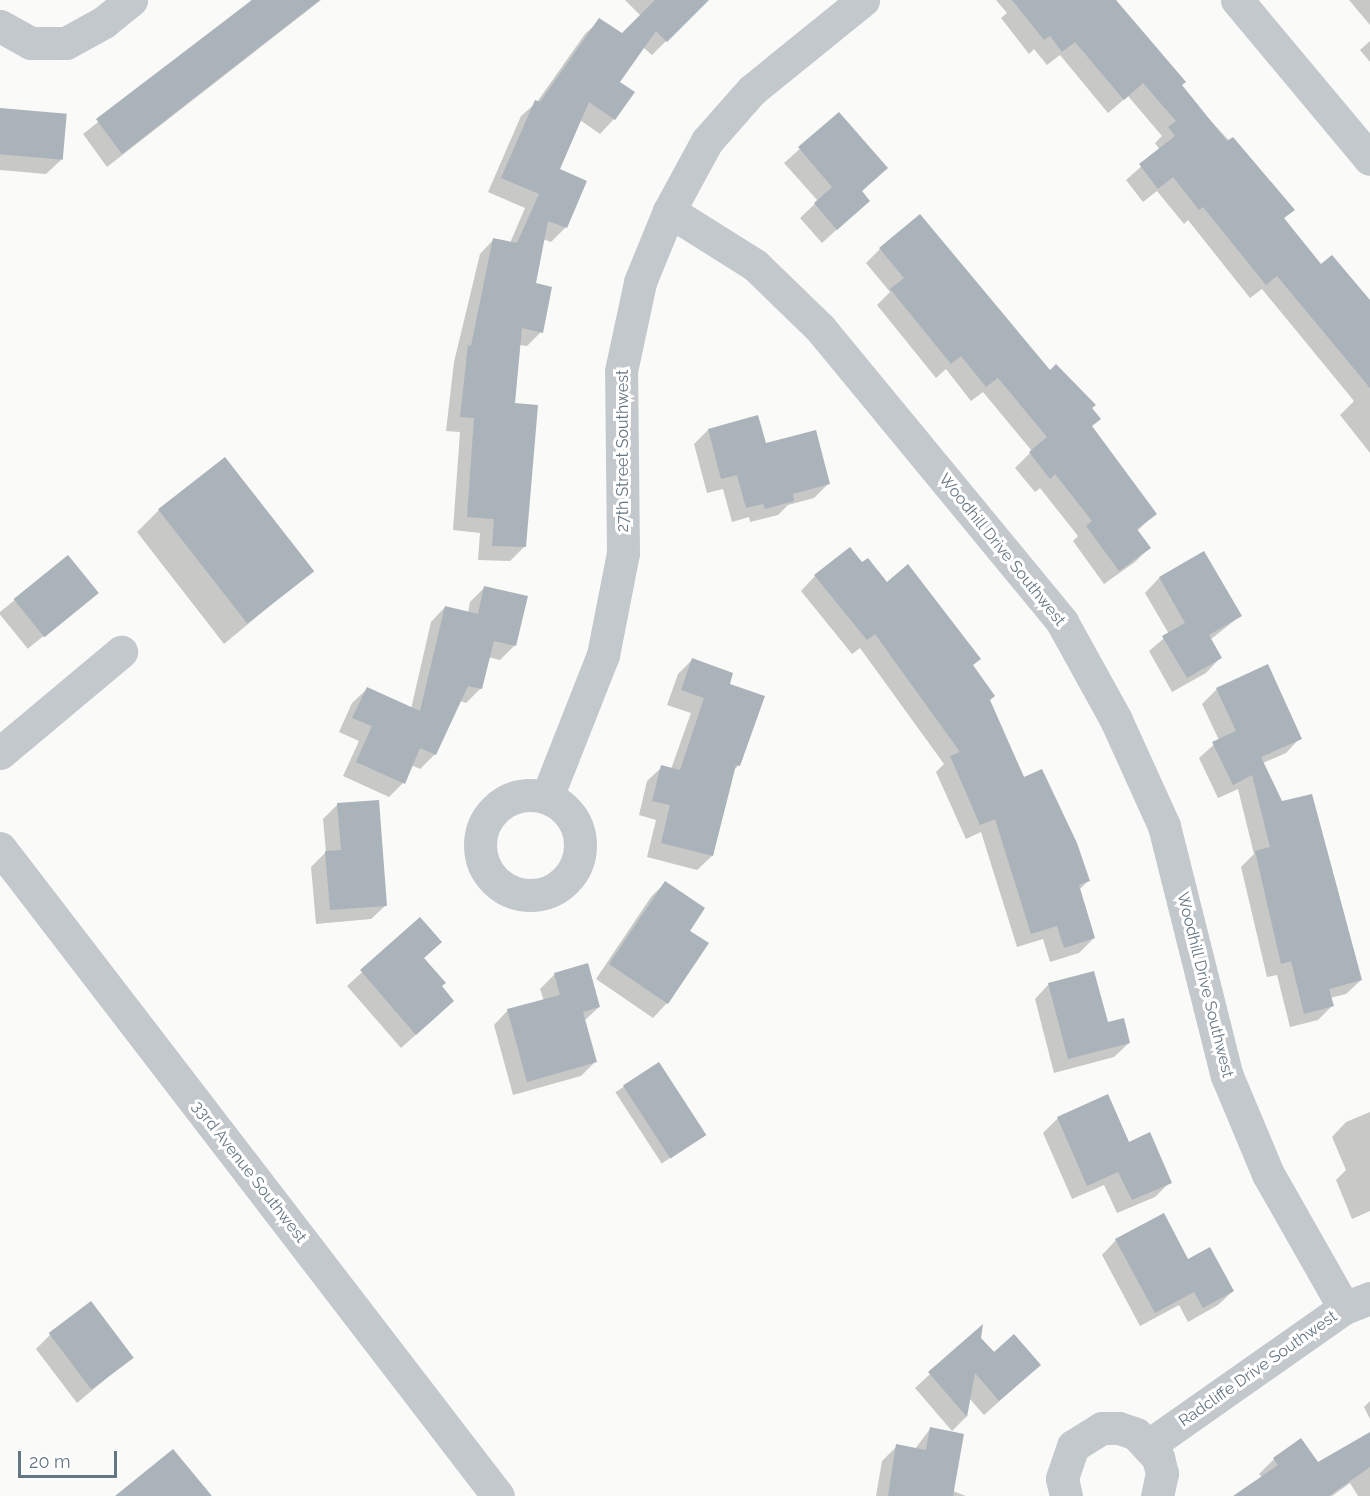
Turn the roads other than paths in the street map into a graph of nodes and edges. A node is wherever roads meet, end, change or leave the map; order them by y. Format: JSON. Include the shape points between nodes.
{"nodes":[{"id":1,"x":131,"y":0,"type":"edge"},
{"id":2,"x":863,"y":0,"type":"edge"},
{"id":3,"x":1237,"y":0,"type":"edge"},
{"id":4,"x":0,"y":26,"type":"edge"},
{"id":5,"x":1370,"y":159,"type":"edge"},
{"id":6,"x":669,"y":211,"type":"junction"},
{"id":7,"x":121,"y":652,"type":"dead end"},
{"id":8,"x":0,"y":753,"type":"edge"},
{"id":9,"x":547,"y":797,"type":"dead end"},
{"id":10,"x":0,"y":848,"type":"edge"},
{"id":11,"x":1357,"y":1303,"type":"edge"},
{"id":12,"x":1149,"y":1445,"type":"junction"},
{"id":13,"x":498,"y":1496,"type":"edge"},
{"id":14,"x":1066,"y":1496,"type":"edge"},
{"id":15,"x":1157,"y":1496,"type":"edge"}],
"edges":[{"from":1,"to":4,"type":"street","via":[[104,22],[66,43],[31,43]]},
{"from":2,"to":6,"type":"street","name":"27th Street Southwest","via":[[752,90],[707,141]]},
{"from":3,"to":5,"type":"street"},
{"from":6,"to":9,"type":"street","name":"27th Street Southwest","via":[[640,282],[621,371],[623,553],[603,655]]},
{"from":6,"to":11,"type":"street","name":"Woodhill Drive Southwest","via":[[755,266],[820,327],[1062,622],[1116,720],[1164,826],[1227,1076],[1268,1174]]},
{"from":7,"to":8,"type":"street"},
{"from":10,"to":13,"type":"street","name":"33rd Avenue Southwest"},
{"from":11,"to":12,"type":"street","name":"Radcliffe Drive Southwest"},
{"from":12,"to":14,"type":"street","via":[[1119,1428],[1086,1435],[1065,1461],[1062,1478]]},
{"from":12,"to":15,"type":"street","via":[[1162,1473]]}]}
